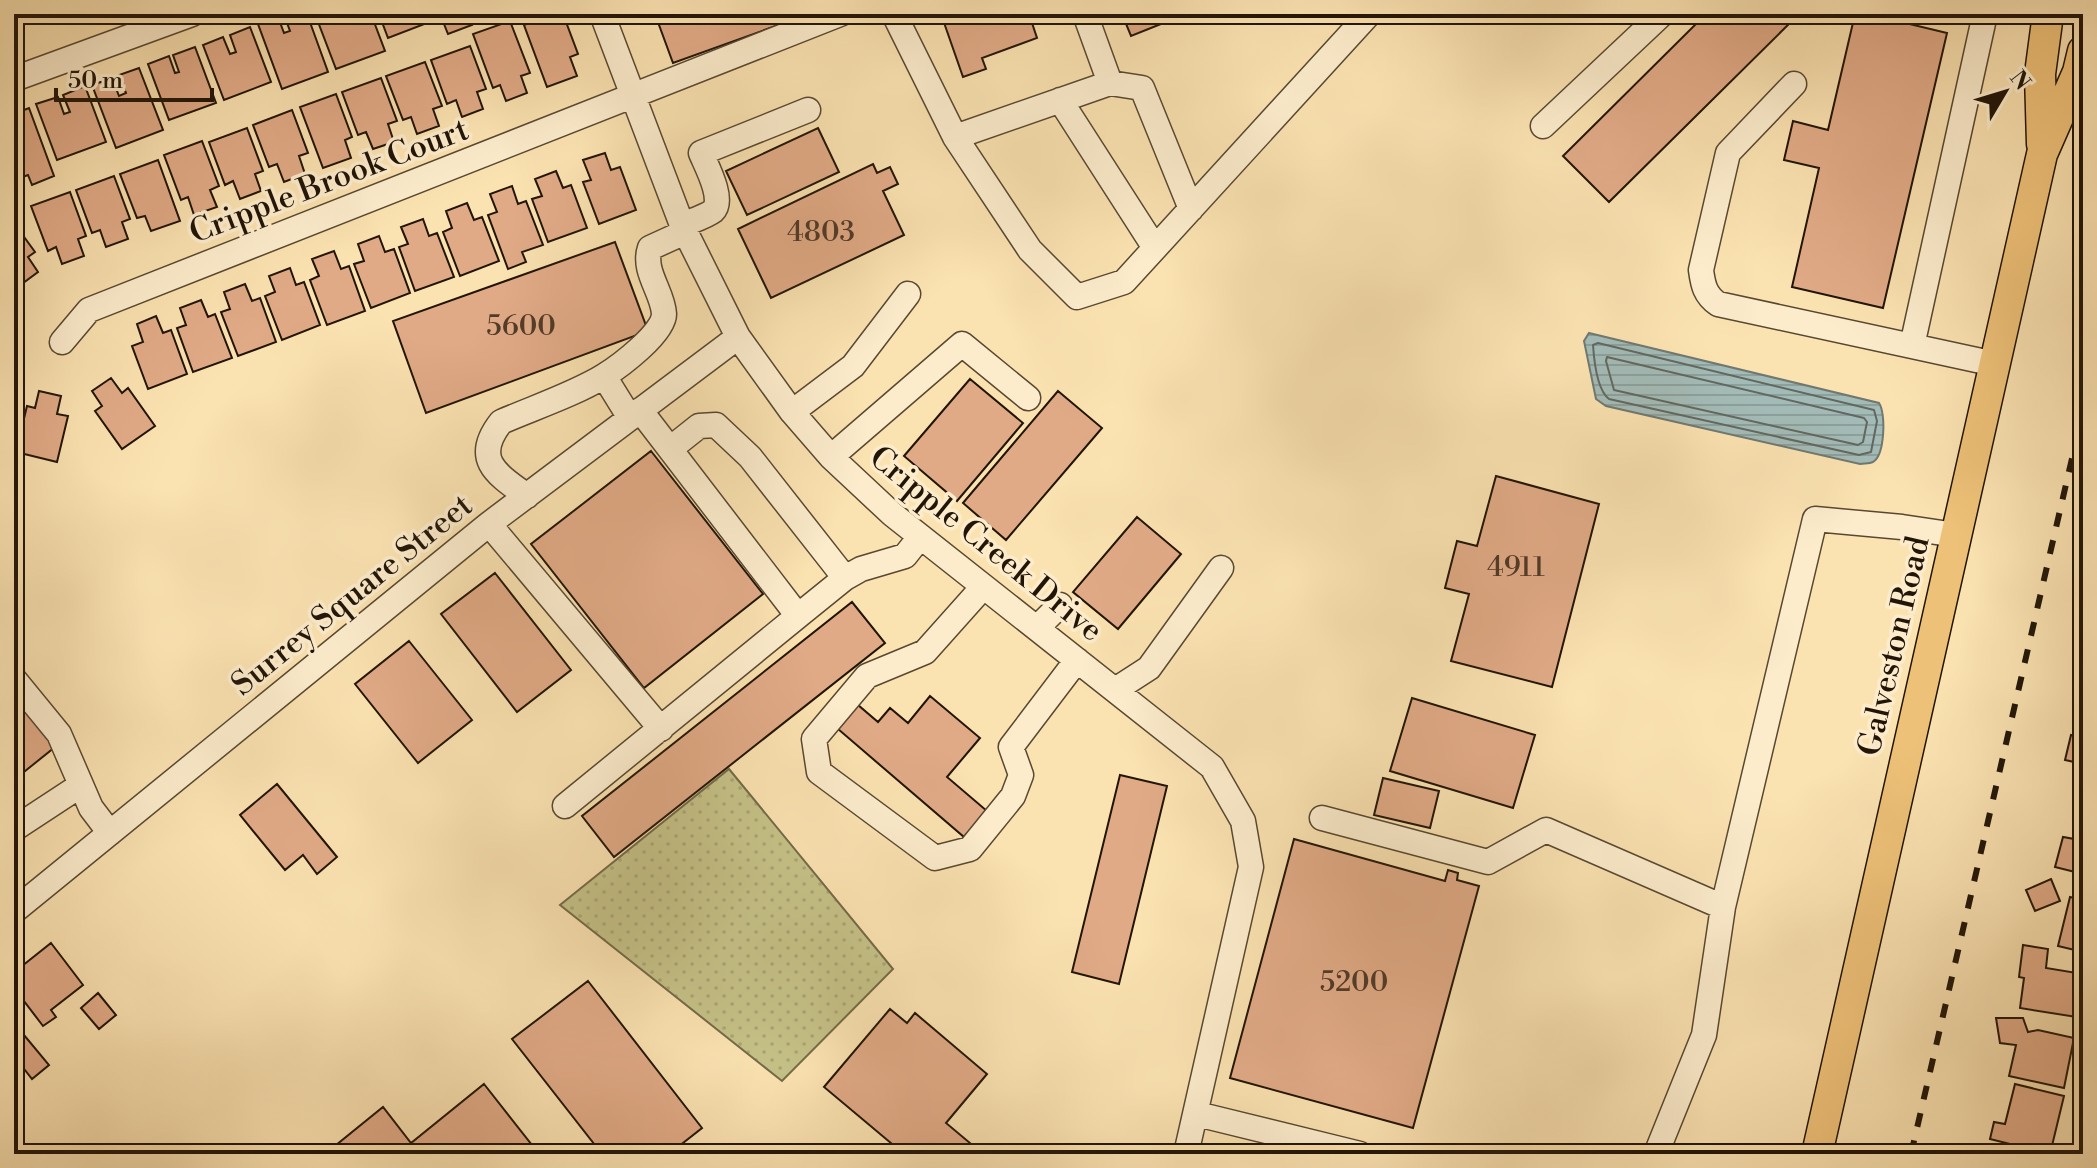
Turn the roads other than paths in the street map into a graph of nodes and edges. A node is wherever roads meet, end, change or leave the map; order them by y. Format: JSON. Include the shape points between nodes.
{"nodes":[{"id":1,"x":192,"y":14,"type":"edge"},
{"id":2,"x":602,"y":14,"type":"edge"},
{"id":3,"x":840,"y":14,"type":"edge"},
{"id":4,"x":894,"y":14,"type":"edge"},
{"id":5,"x":1085,"y":14,"type":"edge"},
{"id":6,"x":1369,"y":14,"type":"edge"},
{"id":7,"x":1662,"y":14,"type":"edge"},
{"id":8,"x":1985,"y":14,"type":"edge"},
{"id":9,"x":2048,"y":14,"type":"edge"},
{"id":10,"x":2083,"y":51,"type":"edge"},
{"id":11,"x":14,"y":79,"type":"edge"},
{"id":12,"x":1110,"y":83,"type":"junction"},
{"id":13,"x":1794,"y":84,"type":"dead end"},
{"id":14,"x":632,"y":97,"type":"junction"},
{"id":15,"x":1060,"y":100,"type":"junction"},
{"id":16,"x":808,"y":110,"type":"dead end"},
{"id":17,"x":1543,"y":126,"type":"dead end"},
{"id":18,"x":955,"y":137,"type":"junction"},
{"id":19,"x":2042,"y":154,"type":"junction"},
{"id":20,"x":1191,"y":209,"type":"junction"},
{"id":21,"x":683,"y":228,"type":"junction"},
{"id":22,"x":1155,"y":248,"type":"junction"},
{"id":23,"x":908,"y":294,"type":"dead end"},
{"id":24,"x":738,"y":337,"type":"junction"},
{"id":25,"x":62,"y":342,"type":"dead end"},
{"id":26,"x":1912,"y":346,"type":"junction"},
{"id":27,"x":1995,"y":364,"type":"junction"},
{"id":28,"x":604,"y":376,"type":"junction"},
{"id":29,"x":1028,"y":398,"type":"dead end"},
{"id":30,"x":792,"y":412,"type":"junction"},
{"id":31,"x":635,"y":414,"type":"junction"},
{"id":32,"x":670,"y":449,"type":"junction"},
{"id":33,"x":831,"y":457,"type":"junction"},
{"id":34,"x":527,"y":496,"type":"junction"},
{"id":35,"x":489,"y":524,"type":"junction"},
{"id":36,"x":1956,"y":535,"type":"junction"},
{"id":37,"x":920,"y":537,"type":"junction"},
{"id":38,"x":1221,"y":568,"type":"dead end"},
{"id":39,"x":845,"y":578,"type":"junction"},
{"id":40,"x":983,"y":587,"type":"junction"},
{"id":41,"x":1060,"y":605,"type":"dead end"},
{"id":42,"x":798,"y":616,"type":"junction"},
{"id":43,"x":1037,"y":628,"type":"junction"},
{"id":44,"x":1077,"y":660,"type":"junction"},
{"id":45,"x":14,"y":679,"type":"edge"},
{"id":46,"x":1115,"y":690,"type":"junction"},
{"id":47,"x":661,"y":729,"type":"junction"},
{"id":48,"x":81,"y":785,"type":"junction"},
{"id":49,"x":565,"y":806,"type":"dead end"},
{"id":50,"x":1322,"y":818,"type":"dead end"},
{"id":51,"x":14,"y":829,"type":"edge"},
{"id":52,"x":110,"y":833,"type":"junction"},
{"id":53,"x":1723,"y":907,"type":"junction"},
{"id":54,"x":14,"y":911,"type":"edge"},
{"id":55,"x":1197,"y":1114,"type":"junction"},
{"id":56,"x":1186,"y":1154,"type":"edge"},
{"id":57,"x":1360,"y":1154,"type":"edge"},
{"id":58,"x":1656,"y":1154,"type":"edge"},
{"id":59,"x":1817,"y":1154,"type":"edge"}],
"edges":[{"from":1,"to":11,"type":"street"},
{"from":2,"to":14,"type":"street","name":"Cripple Creek Drive"},
{"from":3,"to":14,"type":"street","name":"Cripple Brook Court"},
{"from":4,"to":18,"type":"street"},
{"from":5,"to":12,"type":"street"},
{"from":6,"to":20,"type":"street"},
{"from":7,"to":17,"type":"street"},
{"from":8,"to":26,"type":"street"},
{"from":9,"to":19,"type":"main road","name":"Galveston Road","via":[[2040,74]]},
{"from":10,"to":19,"type":"main road","name":"Galveston Road"},
{"from":12,"to":15,"type":"street"},
{"from":12,"to":20,"type":"street","via":[[1142,88]]},
{"from":13,"to":26,"type":"street","via":[[1728,153],[1701,270],[1703,287],[1718,304]]},
{"from":14,"to":21,"type":"street","name":"Cripple Creek Drive"},
{"from":14,"to":25,"type":"street","name":"Cripple Brook Court","via":[[89,310]]},
{"from":15,"to":18,"type":"street"},
{"from":15,"to":22,"type":"street"},
{"from":16,"to":21,"type":"street","via":[[701,153],[717,204]]},
{"from":18,"to":22,"type":"street","via":[[1030,250],[1077,297],[1124,282]]},
{"from":19,"to":27,"type":"main road","name":"Galveston Road"},
{"from":20,"to":22,"type":"street"},
{"from":21,"to":24,"type":"street","name":"Cripple Creek Drive"},
{"from":21,"to":28,"type":"street","via":[[650,248],[647,258],[664,315],[660,328]]},
{"from":23,"to":30,"type":"street","via":[[853,366]]},
{"from":24,"to":30,"type":"street","name":"Cripple Creek Drive"},
{"from":24,"to":31,"type":"street","name":"Surrey Square Street"},
{"from":26,"to":27,"type":"street"},
{"from":27,"to":36,"type":"main road","name":"Galveston Road"},
{"from":28,"to":31,"type":"street"},
{"from":28,"to":34,"type":"street","via":[[501,422],[491,436],[491,465]]},
{"from":29,"to":33,"type":"street","via":[[962,344]]},
{"from":30,"to":33,"type":"street","name":"Cripple Creek Drive"},
{"from":31,"to":32,"type":"street"},
{"from":31,"to":34,"type":"street","name":"Surrey Square Street"},
{"from":32,"to":39,"type":"street","via":[[699,426],[716,425],[750,457]]},
{"from":32,"to":42,"type":"street"},
{"from":33,"to":37,"type":"street","name":"Cripple Creek Drive"},
{"from":34,"to":35,"type":"street","name":"Surrey Square Street"},
{"from":35,"to":47,"type":"street"},
{"from":35,"to":52,"type":"street","name":"Surrey Square Street"},
{"from":36,"to":53,"type":"street","via":[[1815,519]]},
{"from":36,"to":59,"type":"main road","name":"Galveston Road"},
{"from":37,"to":39,"type":"street","via":[[905,556]]},
{"from":37,"to":40,"type":"street","name":"Cripple Creek Drive"},
{"from":38,"to":46,"type":"street","via":[[1149,668]]},
{"from":39,"to":42,"type":"street"},
{"from":40,"to":43,"type":"street","name":"Cripple Creek Drive"},
{"from":40,"to":44,"type":"street","via":[[925,652],[867,676],[814,739],[819,772],[935,858],[970,849],[1013,796],[1021,775],[1011,747]]},
{"from":41,"to":43,"type":"street"},
{"from":42,"to":47,"type":"street"},
{"from":43,"to":44,"type":"street","name":"Cripple Creek Drive"},
{"from":44,"to":46,"type":"street","name":"Cripple Creek Drive"},
{"from":45,"to":48,"type":"street","via":[[59,734]]},
{"from":46,"to":55,"type":"street","name":"Cripple Creek Drive","via":[[1212,767],[1243,821],[1251,867]]},
{"from":47,"to":49,"type":"street"},
{"from":48,"to":51,"type":"street"},
{"from":48,"to":52,"type":"street"},
{"from":50,"to":53,"type":"street","via":[[1488,862],[1546,830]]},
{"from":52,"to":54,"type":"street","name":"Surrey Square Street"},
{"from":53,"to":58,"type":"street","via":[[1704,1035]]},
{"from":55,"to":56,"type":"street","name":"Cripple Creek Drive"},
{"from":55,"to":57,"type":"street"}]}
